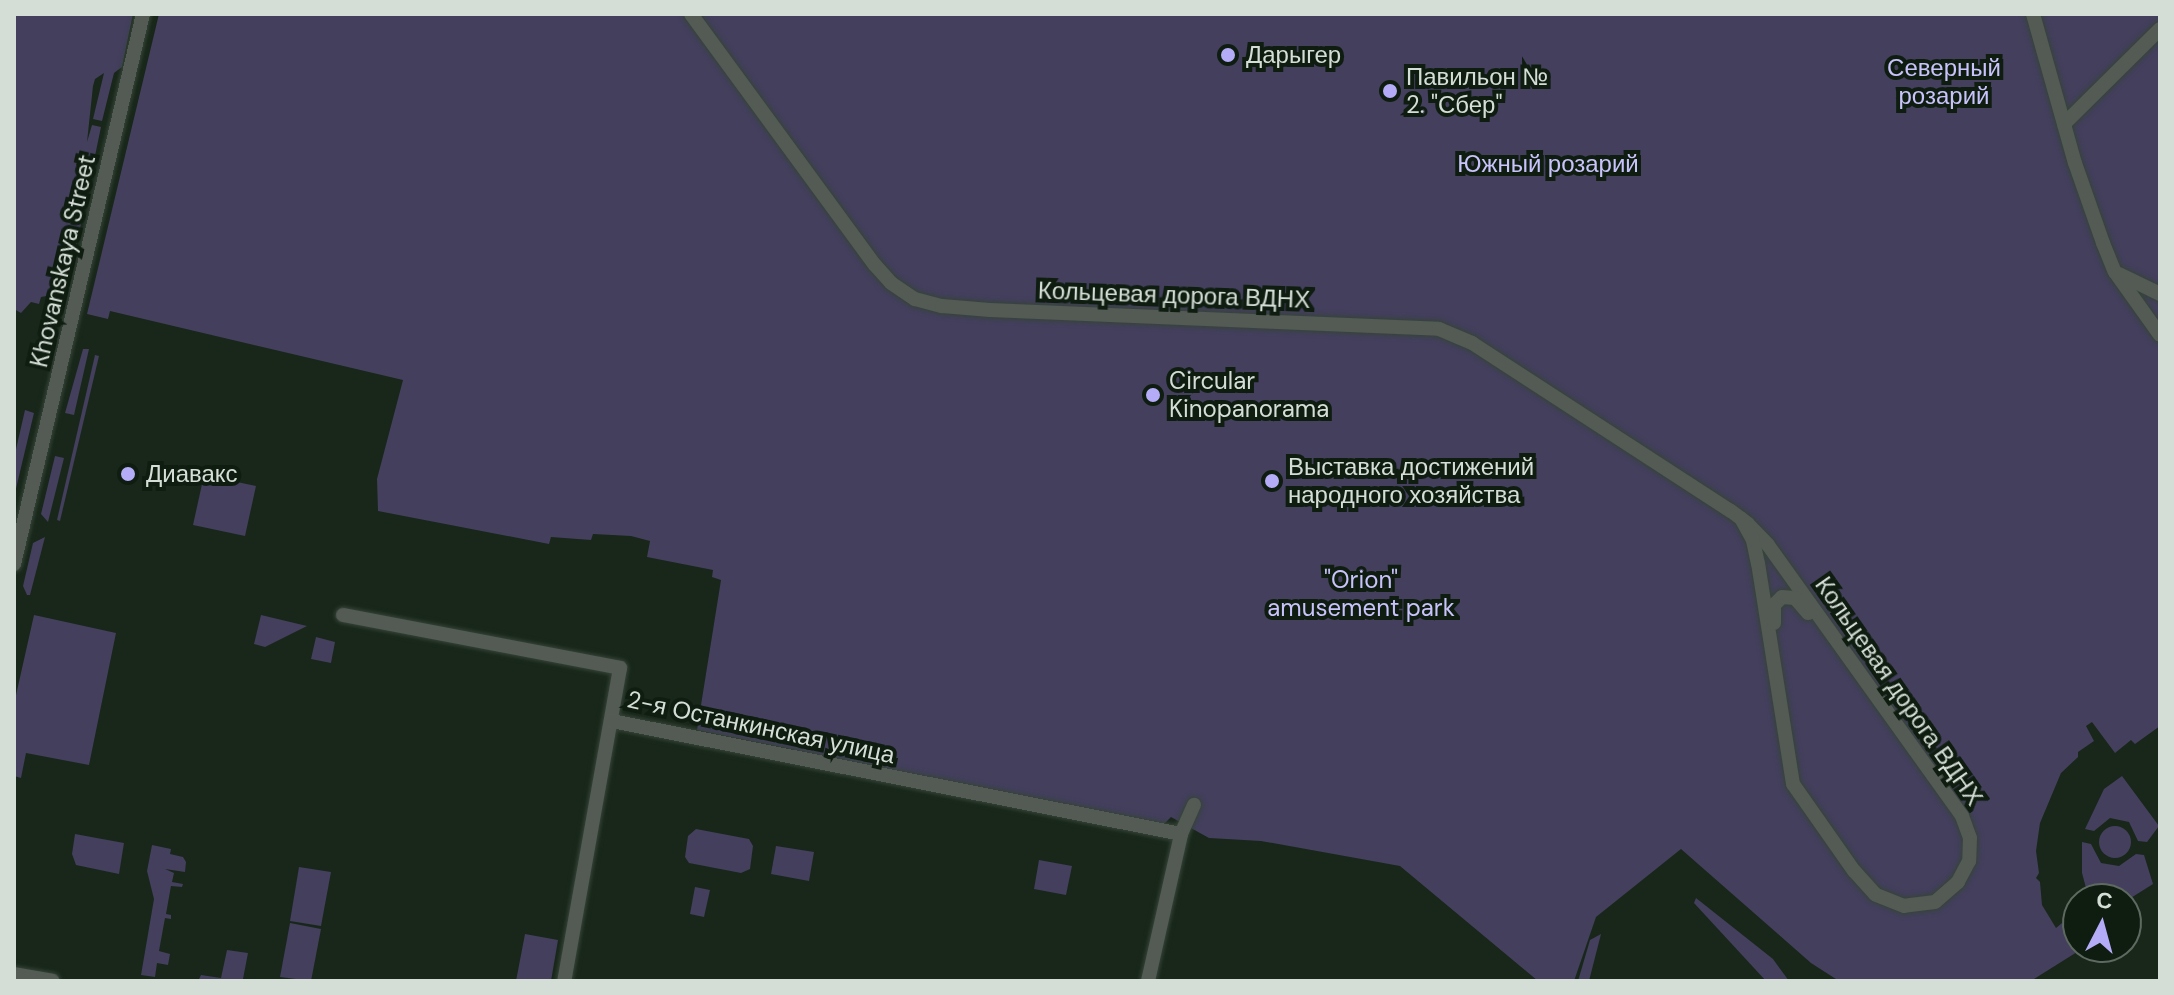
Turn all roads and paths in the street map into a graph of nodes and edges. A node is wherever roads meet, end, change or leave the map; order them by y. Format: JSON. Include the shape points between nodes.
{"nodes":[{"id":1,"x":143,"y":14,"type":"edge"},
{"id":2,"x":691,"y":14,"type":"edge"},
{"id":3,"x":2033,"y":14,"type":"edge"},
{"id":4,"x":2160,"y":29,"type":"edge"},
{"id":5,"x":2064,"y":124,"type":"junction"},
{"id":6,"x":2115,"y":272,"type":"junction"},
{"id":7,"x":2160,"y":294,"type":"edge"},
{"id":8,"x":2160,"y":306,"type":"edge"},
{"id":9,"x":2157,"y":331,"type":"edge"},
{"id":10,"x":1741,"y":518,"type":"junction"},
{"id":11,"x":14,"y":564,"type":"edge"},
{"id":12,"x":343,"y":615,"type":"dead end"},
{"id":13,"x":1833,"y":638,"type":"junction"},
{"id":14,"x":1776,"y":667,"type":"junction"},
{"id":15,"x":612,"y":721,"type":"junction"},
{"id":16,"x":1194,"y":805,"type":"dead end"},
{"id":17,"x":1181,"y":834,"type":"junction"},
{"id":18,"x":14,"y":974,"type":"edge"},
{"id":19,"x":52,"y":981,"type":"edge"},
{"id":20,"x":564,"y":981,"type":"edge"},
{"id":21,"x":1148,"y":981,"type":"edge"}],
"edges":[{"from":1,"to":11,"type":"street","name":"Khovanskaya Street"},
{"from":2,"to":10,"type":"street","name":"Кольцевая дорога ВДНХ","via":[[875,265],[915,299],[990,310],[1439,329],[1472,343]]},
{"from":3,"to":5,"type":"street"},
{"from":4,"to":5,"type":"street"},
{"from":5,"to":6,"type":"street"},
{"from":6,"to":7,"type":"street"},
{"from":6,"to":9,"type":"street"},
{"from":8,"to":9,"type":"street","via":[[2154,315]]},
{"from":10,"to":13,"type":"street","name":"Кольцевая дорога ВДНХ","via":[[1768,545]]},
{"from":10,"to":14,"type":"street","name":"Кольцевая дорога ВДНХ","via":[[1756,552]]},
{"from":12,"to":15,"type":"street","name":"2-я Останкинская улица","via":[[620,668]]},
{"from":13,"to":14,"type":"street","via":[[1800,602],[1782,597],[1773,611]]},
{"from":13,"to":14,"type":"street","name":"Кольцевая дорога ВДНХ","via":[[1967,825],[1970,850],[1964,873],[1935,902],[1904,906],[1875,894],[1800,797],[1791,776]]},
{"from":15,"to":17,"type":"street","name":"2-я Останкинская улица"},
{"from":15,"to":20,"type":"street"},
{"from":16,"to":17,"type":"street"},
{"from":17,"to":21,"type":"street"},
{"from":18,"to":19,"type":"street"}]}
